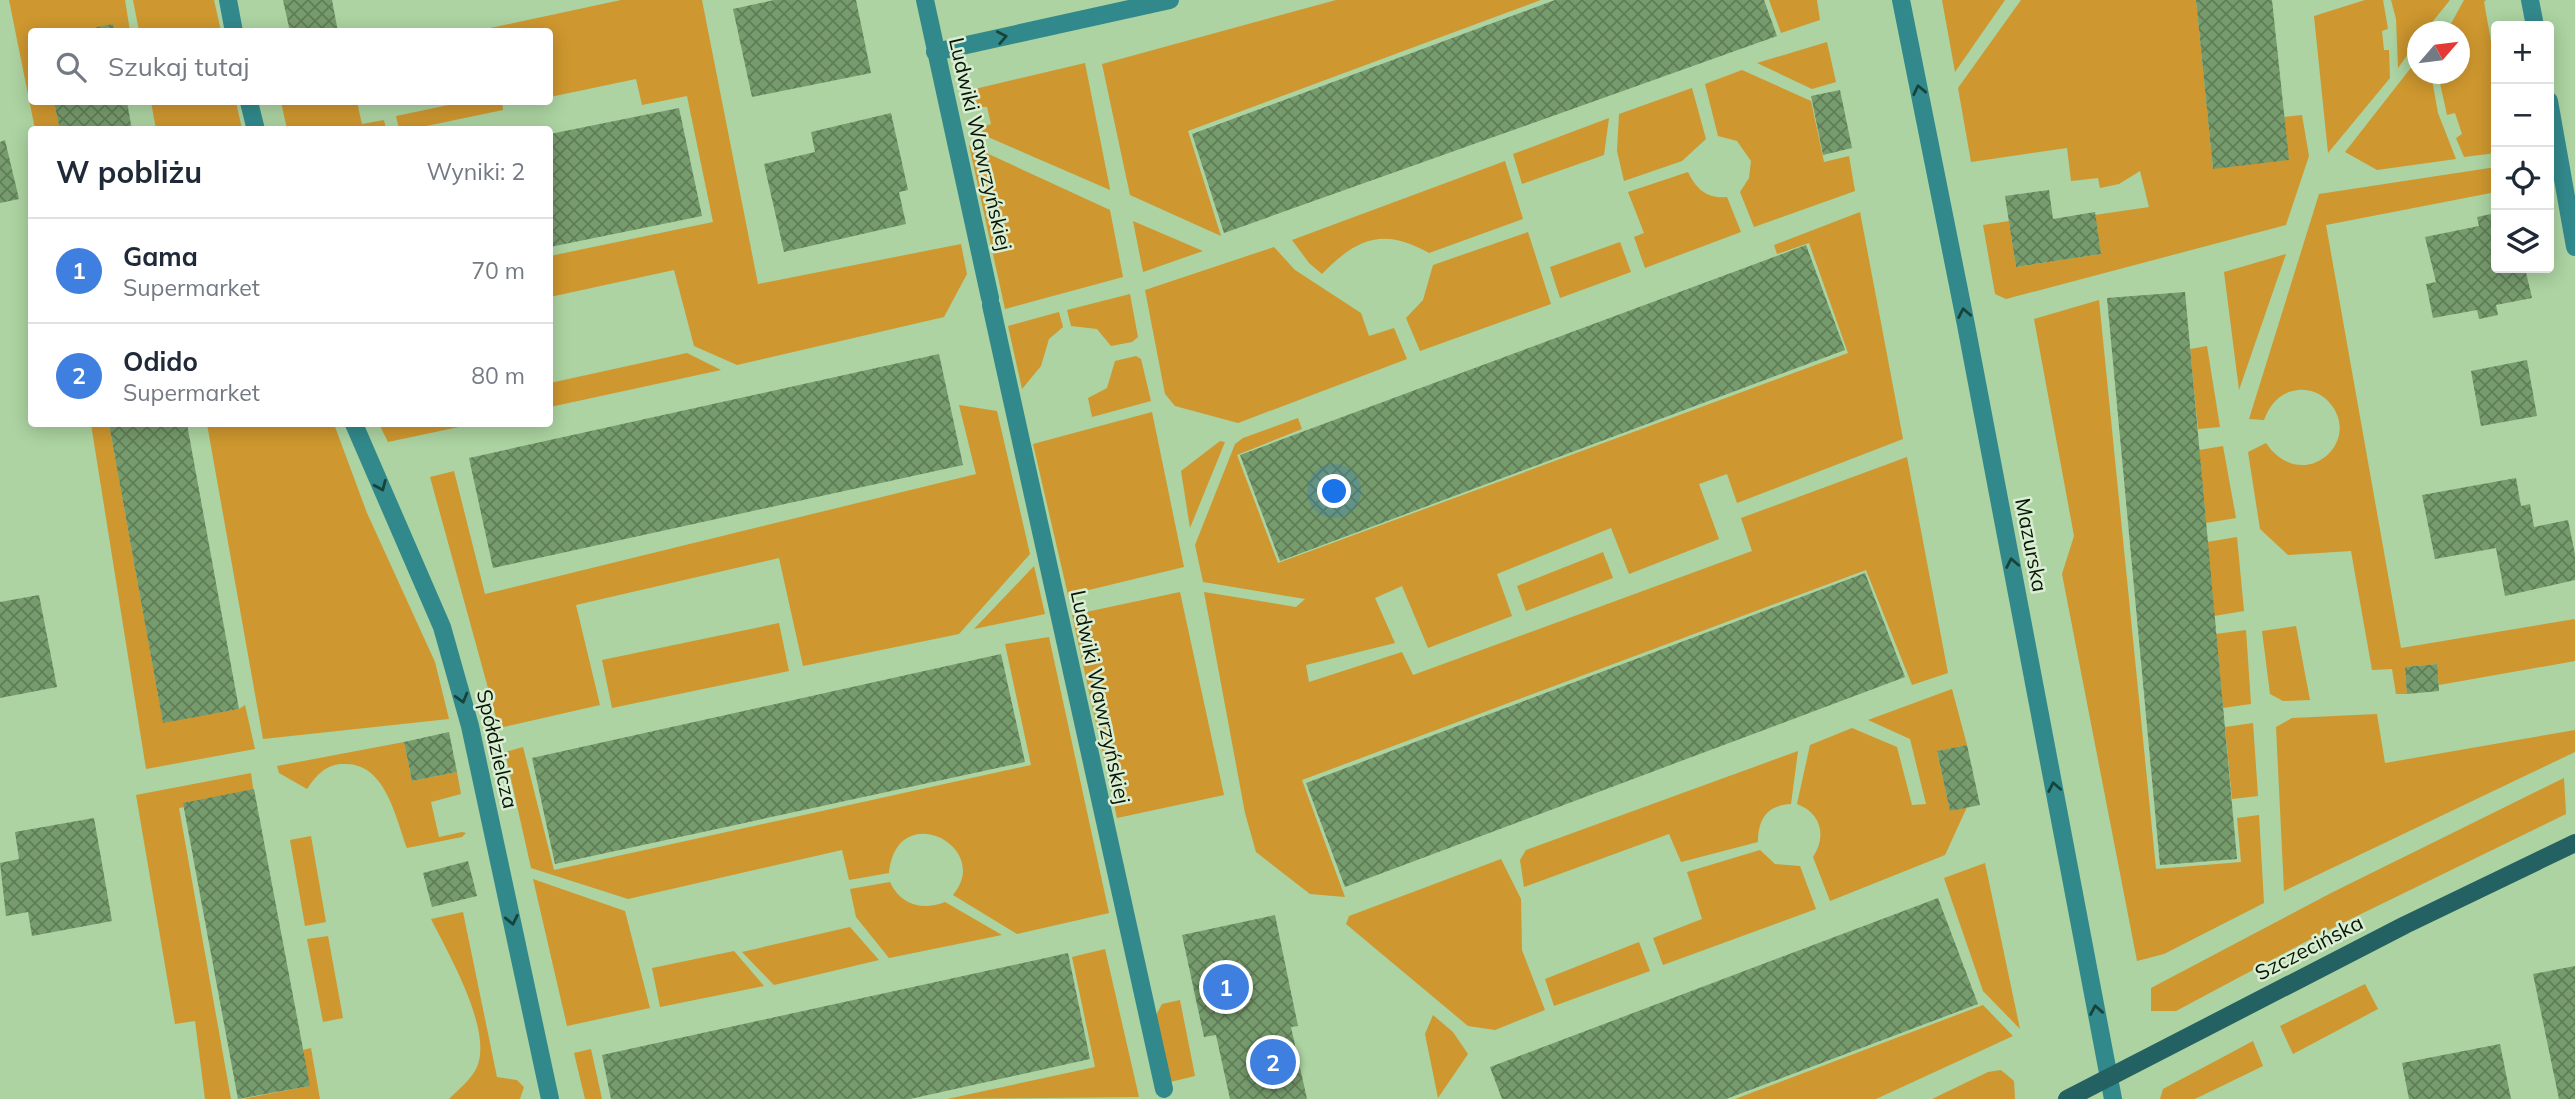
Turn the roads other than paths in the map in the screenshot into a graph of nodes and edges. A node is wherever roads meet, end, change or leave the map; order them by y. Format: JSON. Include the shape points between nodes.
{"nodes":[{"id":1,"x":228,"y":0,"type":"edge"},
{"id":2,"x":925,"y":0,"type":"edge"},
{"id":3,"x":1170,"y":0,"type":"edge"},
{"id":4,"x":1900,"y":0,"type":"edge"},
{"id":5,"x":2530,"y":0,"type":"edge"},
{"id":6,"x":2534,"y":21,"type":"edge"},
{"id":7,"x":233,"y":28,"type":"edge"},
{"id":8,"x":936,"y":52,"type":"junction"},
{"id":9,"x":250,"y":105,"type":"edge"},
{"id":10,"x":255,"y":126,"type":"edge"},
{"id":11,"x":2554,"y":129,"type":"edge"},
{"id":12,"x":2575,"y":247,"type":"edge"},
{"id":13,"x":355,"y":427,"type":"edge"},
{"id":14,"x":2575,"y":843,"type":"edge"},
{"id":15,"x":2108,"y":1077,"type":"junction"},
{"id":16,"x":1165,"y":1094,"type":"edge"},
{"id":17,"x":550,"y":1099,"type":"edge"},
{"id":18,"x":2067,"y":1099,"type":"edge"},
{"id":19,"x":2113,"y":1099,"type":"edge"}],
"edges":[{"from":1,"to":7,"type":"street"},
{"from":2,"to":8,"type":"street","name":"Ludwiki Wawrzyńskiej"},
{"from":8,"to":3,"type":"street","one_way":true},
{"from":15,"to":4,"type":"street","name":"Mazurska","one_way":true},
{"from":5,"to":6,"type":"street"},
{"from":8,"to":16,"type":"street","name":"Ludwiki Wawrzyńskiej"},
{"from":9,"to":10,"type":"street"},
{"from":11,"to":12,"type":"street"},
{"from":13,"to":17,"type":"street","name":"Spółdzielcza","one_way":true,"via":[[442,627],[472,734]]},
{"from":14,"to":15,"type":"street","name":"Szczecińska"},
{"from":15,"to":18,"type":"street","name":"Szczecińska"},
{"from":15,"to":19,"type":"street","name":"Mazurska"}]}
